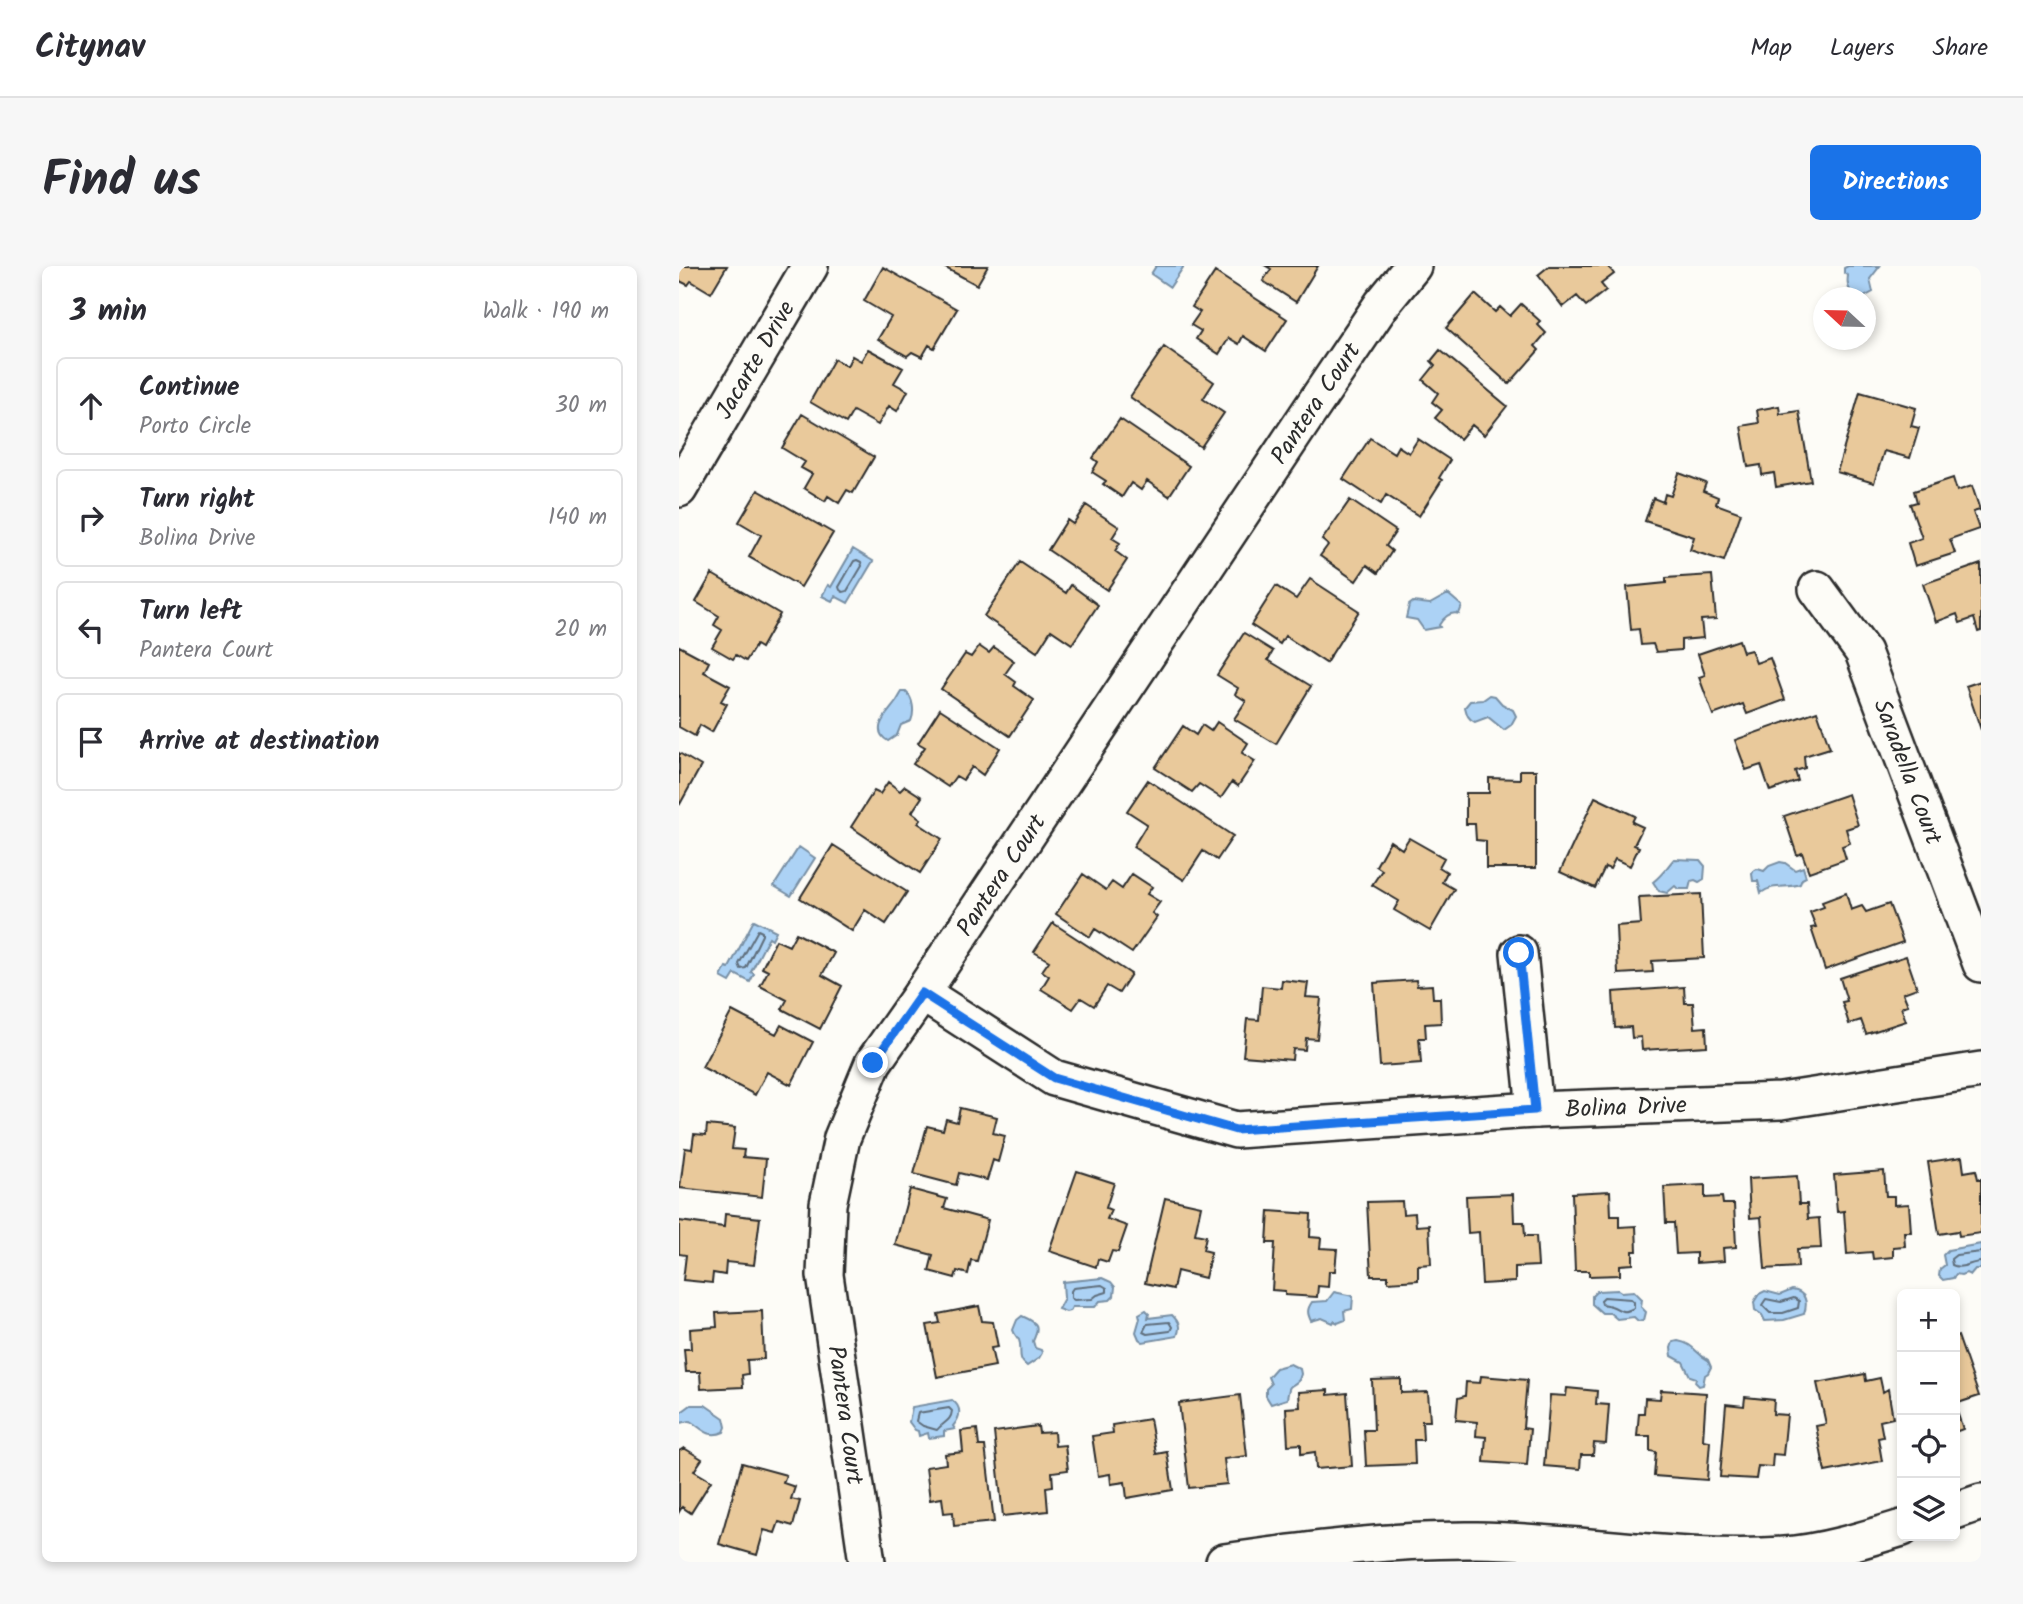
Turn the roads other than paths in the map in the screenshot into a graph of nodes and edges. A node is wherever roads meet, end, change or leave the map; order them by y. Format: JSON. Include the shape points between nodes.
{"nodes":[{"id":1,"x":810,"y":266,"type":"edge"},
{"id":2,"x":1413,"y":266,"type":"edge"},
{"id":3,"x":679,"y":489,"type":"edge"},
{"id":4,"x":1817,"y":589,"type":"dead end"},
{"id":5,"x":1519,"y":953,"type":"dead end"},
{"id":6,"x":1981,"y":964,"type":"edge"},
{"id":7,"x":922,"y":993,"type":"junction"},
{"id":8,"x":1981,"y":1070,"type":"edge"},
{"id":9,"x":1535,"y":1110,"type":"junction"},
{"id":10,"x":1981,"y":1502,"type":"edge"},
{"id":11,"x":1960,"y":1509,"type":"edge"},
{"id":12,"x":1897,"y":1530,"type":"edge"},
{"id":13,"x":867,"y":1562,"type":"edge"},
{"id":14,"x":1224,"y":1562,"type":"edge"}],
"edges":[{"from":1,"to":3,"type":"street","name":"Jacarte Drive"},
{"from":2,"to":7,"type":"street","name":"Pantera Court","via":[[1311,409]]},
{"from":4,"to":6,"type":"street","name":"Saradella Court","via":[[1863,652]]},
{"from":5,"to":9,"type":"street"},
{"from":7,"to":9,"type":"street","name":"Bolina Drive","via":[[1054,1078],[1236,1130]]},
{"from":7,"to":13,"type":"street","name":"Pantera Court","via":[[873,1063],[842,1138],[828,1204],[825,1275]]},
{"from":8,"to":9,"type":"street","name":"Bolina Drive","via":[[1781,1101]]},
{"from":10,"to":11,"type":"street"},
{"from":12,"to":14,"type":"street","via":[[1855,1543],[1785,1555],[1683,1555],[1477,1540],[1378,1542]]}]}
